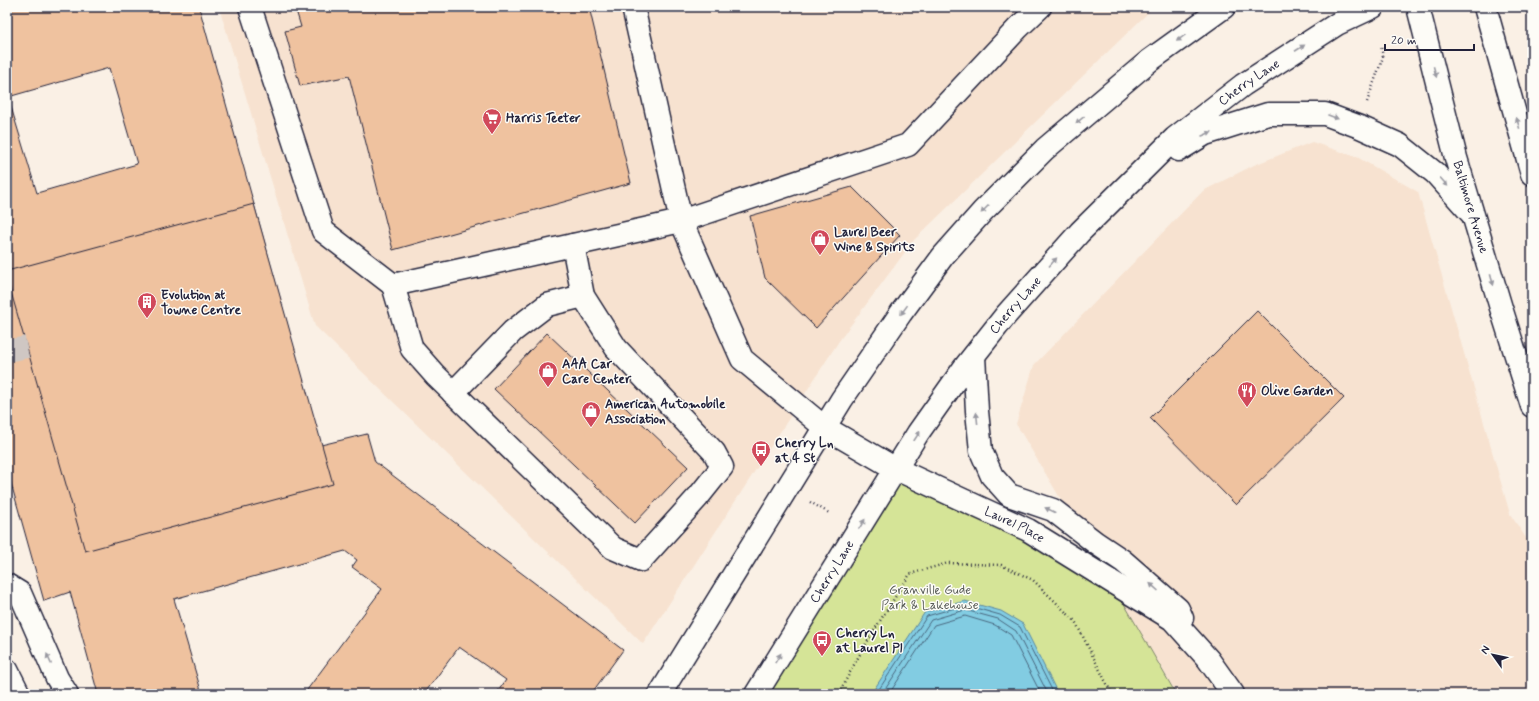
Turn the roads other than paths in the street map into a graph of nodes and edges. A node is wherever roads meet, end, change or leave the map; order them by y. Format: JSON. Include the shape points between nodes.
{"nodes":[{"id":1,"x":250,"y":7,"type":"edge"},
{"id":2,"x":632,"y":7,"type":"edge"},
{"id":3,"x":1040,"y":7,"type":"edge"},
{"id":4,"x":1224,"y":7,"type":"edge"},
{"id":5,"x":1372,"y":7,"type":"edge"},
{"id":6,"x":1418,"y":7,"type":"edge"},
{"id":7,"x":1485,"y":7,"type":"edge"},
{"id":8,"x":1210,"y":14,"type":"edge"},
{"id":9,"x":1532,"y":174,"type":"edge"},
{"id":10,"x":1138,"y":176,"type":"junction"},
{"id":11,"x":1474,"y":215,"type":"junction"},
{"id":12,"x":681,"y":221,"type":"junction"},
{"id":13,"x":573,"y":245,"type":"junction"},
{"id":14,"x":393,"y":285,"type":"junction"},
{"id":15,"x":583,"y":296,"type":"junction"},
{"id":16,"x":974,"y":356,"type":"junction"},
{"id":17,"x":453,"y":393,"type":"junction"},
{"id":18,"x":1532,"y":406,"type":"edge"},
{"id":19,"x":824,"y":428,"type":"junction"},
{"id":20,"x":896,"y":469,"type":"junction"},
{"id":21,"x":7,"y":585,"type":"edge"},
{"id":22,"x":1192,"y":641,"type":"junction"},
{"id":23,"x":7,"y":670,"type":"edge"},
{"id":24,"x":19,"y":694,"type":"edge"},
{"id":25,"x":67,"y":694,"type":"edge"},
{"id":26,"x":660,"y":694,"type":"edge"},
{"id":27,"x":756,"y":694,"type":"edge"},
{"id":28,"x":1234,"y":694,"type":"edge"}],
"edges":[{"from":1,"to":14,"type":"main road","via":[[322,231]]},
{"from":2,"to":12,"type":"main road","name":"Laurel Place"},
{"from":3,"to":12,"type":"main road","via":[[908,145]]},
{"from":4,"to":8,"type":"main road"},
{"from":10,"to":5,"type":"main road","name":"Cherry Lane","one_way":true,"via":[[1175,138],[1243,85],[1337,24]]},
{"from":6,"to":11,"type":"main road","name":"Baltimore Avenue","one_way":true,"via":[[1456,158]]},
{"from":9,"to":7,"type":"main road","one_way":true},
{"from":8,"to":19,"type":"main road","one_way":true,"via":[[1150,60],[1045,149],[983,211],[943,256],[901,313]]},
{"from":10,"to":11,"type":"main road","one_way":true,"via":[[1205,134],[1268,114],[1325,114],[1400,145],[1435,173]]},
{"from":16,"to":10,"type":"main road","name":"Cherry Lane","one_way":true,"via":[[1006,315],[1080,232]]},
{"from":11,"to":18,"type":"main road","name":"Baltimore Avenue","one_way":true},
{"from":12,"to":13,"type":"main road"},
{"from":12,"to":19,"type":"main road","name":"Laurel Place","via":[[742,359]]},
{"from":13,"to":14,"type":"main road"},
{"from":13,"to":15,"type":"main road"},
{"from":14,"to":17,"type":"main road","via":[[412,349]]},
{"from":15,"to":17,"type":"main road","via":[[547,305],[513,332]]},
{"from":15,"to":17,"type":"main road","via":[[616,348],[714,452],[722,467],[641,560],[613,548]]},
{"from":20,"to":16,"type":"main road","name":"Cherry Lane","one_way":true,"via":[[918,433]]},
{"from":22,"to":16,"type":"main road","name":"Laurel Place","one_way":true,"via":[[1178,609],[1123,561],[1053,510],[1009,495],[992,476],[981,451]]},
{"from":19,"to":20,"type":"main road","name":"Laurel Place"},
{"from":19,"to":26,"type":"main road"},
{"from":20,"to":22,"type":"main road","name":"Laurel Place","via":[[1028,530],[1172,619]]},
{"from":27,"to":20,"type":"main road","name":"Cherry Lane","one_way":true},
{"from":25,"to":21,"type":"main road","one_way":true,"via":[[57,678],[20,593]]},
{"from":22,"to":28,"type":"main road","name":"Laurel Place"},
{"from":23,"to":24,"type":"main road"}]}
